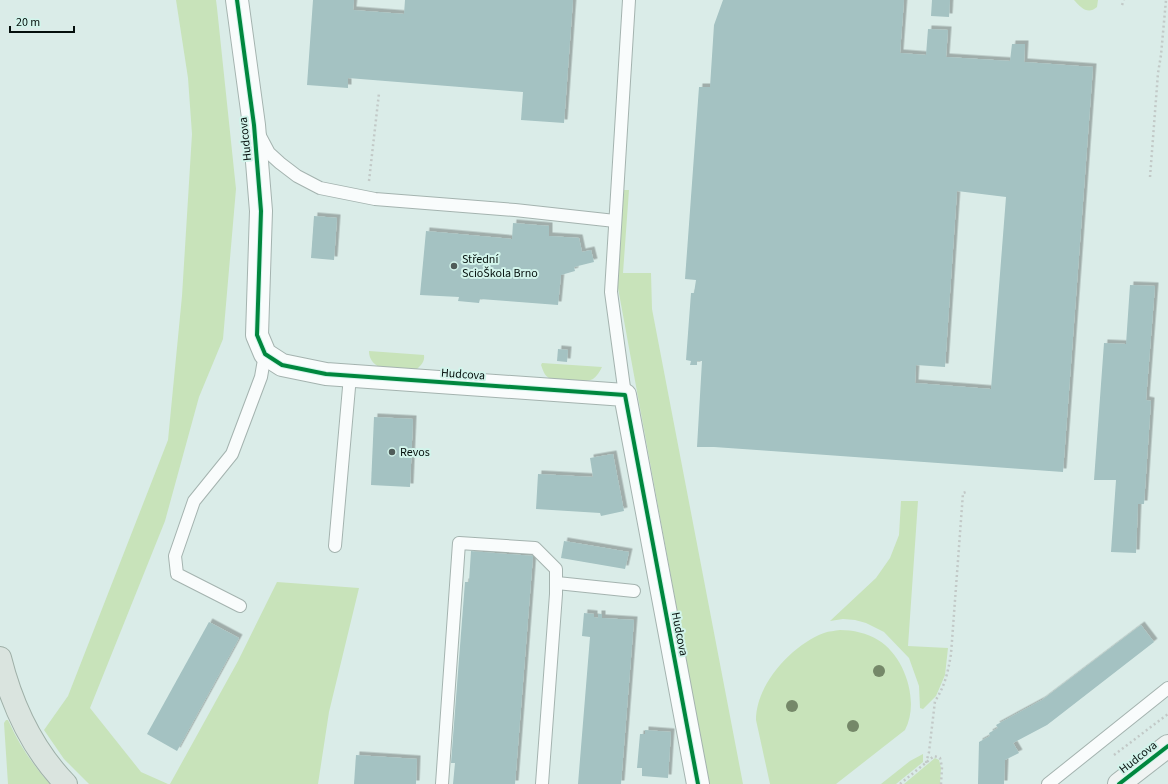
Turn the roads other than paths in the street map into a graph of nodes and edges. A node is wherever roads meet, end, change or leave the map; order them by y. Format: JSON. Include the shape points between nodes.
{"nodes":[{"id":1,"x":237,"y":0,"type":"edge"},
{"id":2,"x":629,"y":0,"type":"edge"},
{"id":3,"x":254,"y":125,"type":"junction"},
{"id":4,"x":615,"y":221,"type":"junction"},
{"id":5,"x":265,"y":354,"type":"junction"},
{"id":6,"x":350,"y":376,"type":"junction"},
{"id":7,"x":625,"y":395,"type":"junction"},
{"id":8,"x":335,"y":546,"type":"dead end"},
{"id":9,"x":557,"y":583,"type":"junction"},
{"id":10,"x":634,"y":591,"type":"dead end"},
{"id":11,"x":240,"y":606,"type":"dead end"},
{"id":12,"x":0,"y":658,"type":"edge"},
{"id":13,"x":1168,"y":688,"type":"edge"},
{"id":14,"x":1168,"y":746,"type":"edge"},
{"id":15,"x":66,"y":784,"type":"edge"},
{"id":16,"x":442,"y":784,"type":"edge"},
{"id":17,"x":542,"y":784,"type":"edge"},
{"id":18,"x":698,"y":784,"type":"edge"},
{"id":19,"x":1048,"y":784,"type":"edge"},
{"id":20,"x":1119,"y":784,"type":"edge"}],
"edges":[{"from":1,"to":3,"type":"street","name":"Hudcova"},
{"from":2,"to":4,"type":"lane"},
{"from":3,"to":4,"type":"lane","via":[[269,153],[297,176],[320,188],[408,202]]},
{"from":3,"to":5,"type":"street","name":"Hudcova","via":[[262,211],[257,336]]},
{"from":4,"to":7,"type":"lane","via":[[611,292]]},
{"from":5,"to":6,"type":"street","name":"Hudcova","via":[[282,365]]},
{"from":5,"to":11,"type":"lane","via":[[260,377],[232,454],[194,501],[175,556],[177,574]]},
{"from":6,"to":7,"type":"street","name":"Hudcova"},
{"from":6,"to":8,"type":"lane"},
{"from":7,"to":18,"type":"street","name":"Hudcova"},
{"from":9,"to":10,"type":"lane"},
{"from":9,"to":16,"type":"lane","via":[[556,569],[535,548],[459,543]]},
{"from":9,"to":17,"type":"lane"},
{"from":12,"to":15,"type":"highway","via":[[10,693],[31,738]]},
{"from":13,"to":19,"type":"lane"},
{"from":14,"to":20,"type":"street","name":"Hudcova"}]}
